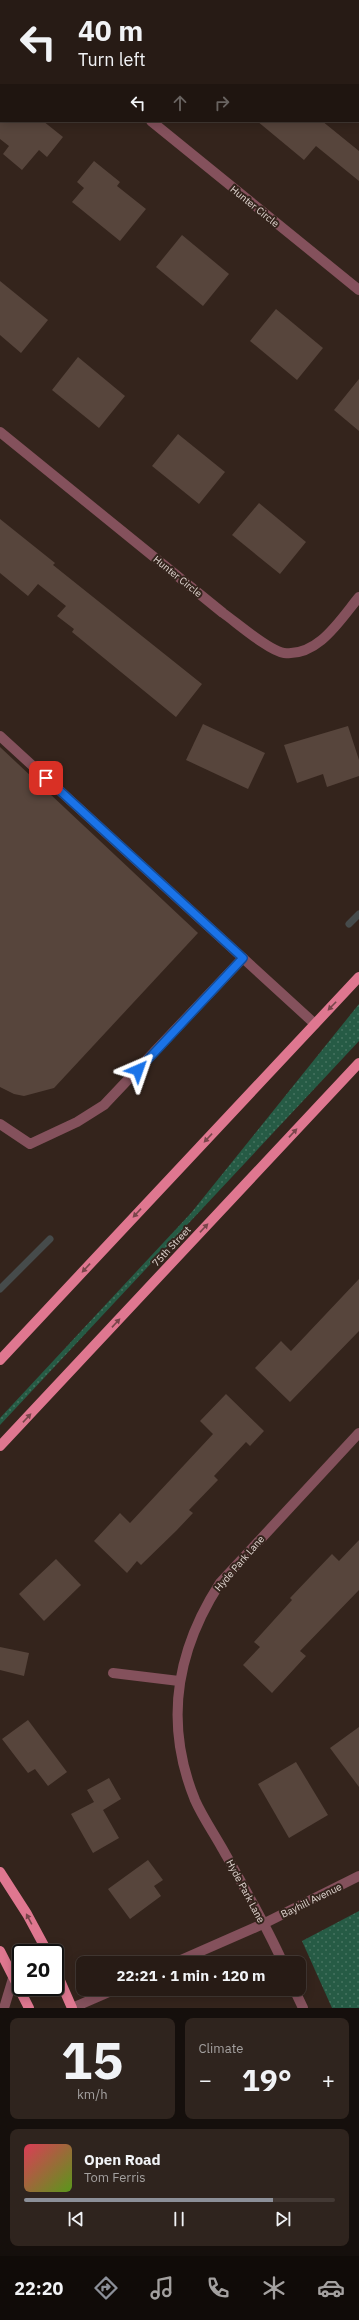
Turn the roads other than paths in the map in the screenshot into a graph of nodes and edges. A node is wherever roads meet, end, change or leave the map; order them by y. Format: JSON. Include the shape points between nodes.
{"nodes":[{"id":1,"x":152,"y":122,"type":"edge"},
{"id":2,"x":359,"y":290,"type":"edge"},
{"id":3,"x":0,"y":432,"type":"edge"},
{"id":4,"x":359,"y":597,"type":"edge"},
{"id":5,"x":0,"y":736,"type":"edge"},
{"id":6,"x":243,"y":958,"type":"junction"},
{"id":7,"x":359,"y":978,"type":"edge"},
{"id":8,"x":315,"y":1024,"type":"junction"},
{"id":9,"x":359,"y":1063,"type":"edge"},
{"id":10,"x":0,"y":1124,"type":"edge"},
{"id":11,"x":0,"y":1360,"type":"edge"},
{"id":12,"x":359,"y":1433,"type":"edge"},
{"id":13,"x":0,"y":1446,"type":"edge"},
{"id":14,"x":113,"y":1674,"type":"dead end"},
{"id":15,"x":179,"y":1681,"type":"junction"},
{"id":16,"x":0,"y":1872,"type":"edge"},
{"id":17,"x":359,"y":1876,"type":"edge"},
{"id":18,"x":263,"y":1924,"type":"junction"},
{"id":19,"x":43,"y":1944,"type":"edge"},
{"id":20,"x":0,"y":1951,"type":"edge"},
{"id":21,"x":190,"y":1956,"type":"edge"},
{"id":22,"x":279,"y":1956,"type":"edge"},
{"id":23,"x":12,"y":1972,"type":"edge"},
{"id":24,"x":12,"y":1982,"type":"edge"},
{"id":25,"x":64,"y":1990,"type":"edge"},
{"id":26,"x":24,"y":1996,"type":"edge"},
{"id":27,"x":100,"y":1996,"type":"edge"},
{"id":28,"x":297,"y":1996,"type":"edge"},
{"id":29,"x":4,"y":2008,"type":"edge"},
{"id":30,"x":29,"y":2008,"type":"edge"},
{"id":31,"x":72,"y":2008,"type":"edge"},
{"id":32,"x":303,"y":2008,"type":"edge"}],
"edges":[{"from":1,"to":2,"type":"street","name":"Hunter Circle"},
{"from":3,"to":4,"type":"street","name":"Hunter Circle","via":[[255,637],[283,653],[305,651],[317,644]]},
{"from":5,"to":6,"type":"street"},
{"from":6,"to":8,"type":"street"},
{"from":6,"to":10,"type":"street","via":[[118,1092],[91,1114],[30,1144]]},
{"from":7,"to":8,"type":"main road","one_way":true},
{"from":8,"to":11,"type":"main road","one_way":true},
{"from":13,"to":9,"type":"main road","name":"75th Street","one_way":true},
{"from":12,"to":15,"type":"street","name":"Hyde Park Lane","via":[[220,1583],[208,1602],[188,1648]]},
{"from":14,"to":15,"type":"street"},
{"from":15,"to":18,"type":"street","name":"Hyde Park Lane","via":[[177,1712],[181,1754],[195,1800]]},
{"from":19,"to":16,"type":"main road","one_way":true},
{"from":17,"to":18,"type":"street","name":"Bayhill Avenue"},
{"from":18,"to":21,"type":"street","name":"Bayhill Avenue"},
{"from":18,"to":22,"type":"street","name":"Hyde Park Lane"},
{"from":20,"to":23,"type":"main road"},
{"from":24,"to":29,"type":"street"},
{"from":25,"to":31,"type":"main road"},
{"from":26,"to":30,"type":"main road"},
{"from":27,"to":31,"type":"street"},
{"from":28,"to":32,"type":"street"}]}
